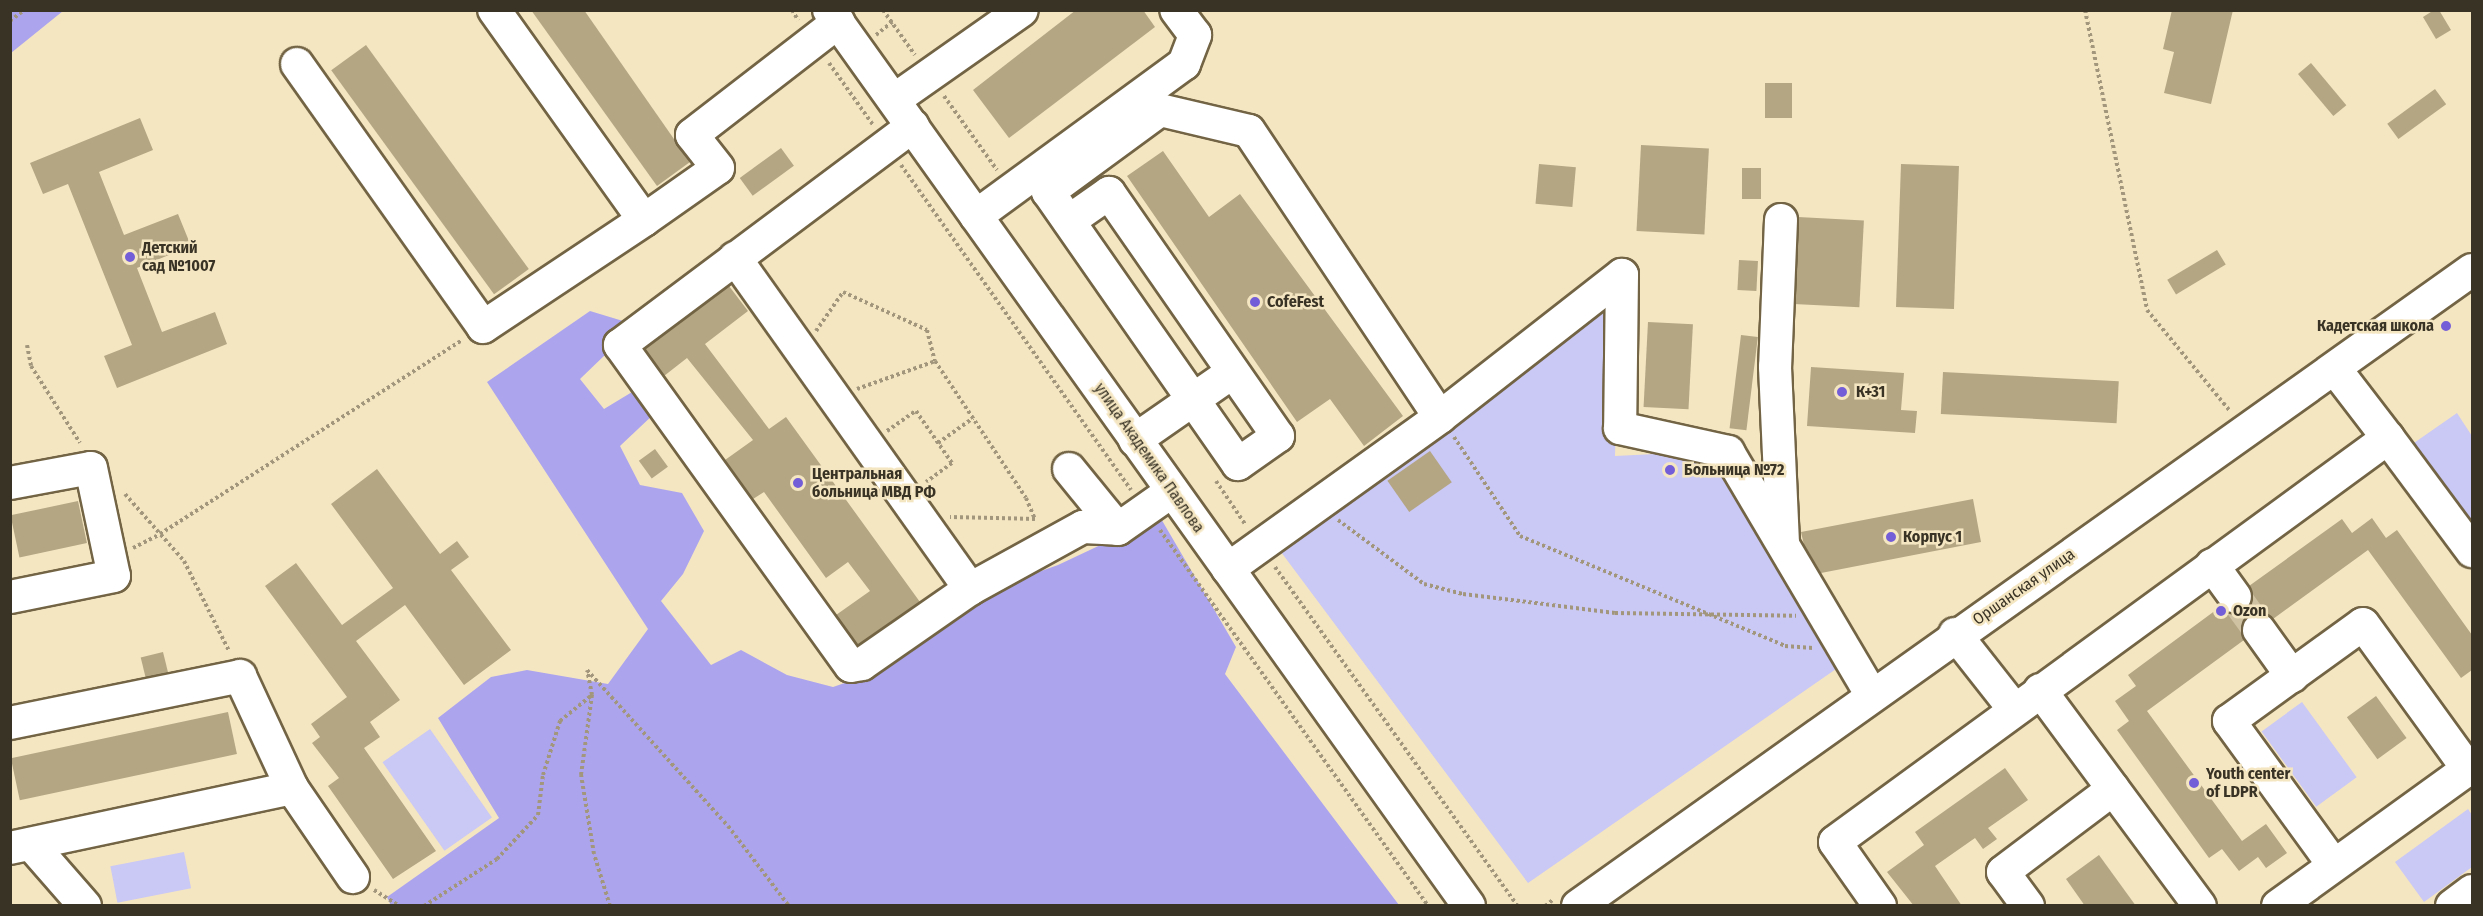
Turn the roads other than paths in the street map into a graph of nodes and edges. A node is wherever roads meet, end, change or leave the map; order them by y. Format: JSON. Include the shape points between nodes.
{"nodes":[{"id":1,"x":494,"y":10,"type":"edge"},
{"id":2,"x":1022,"y":10,"type":"edge"},
{"id":3,"x":1176,"y":10,"type":"edge"},
{"id":4,"x":834,"y":16,"type":"edge"},
{"id":5,"x":297,"y":64,"type":"dead end"},
{"id":6,"x":894,"y":100,"type":"junction"},
{"id":7,"x":914,"y":126,"type":"junction"},
{"id":8,"x":976,"y":216,"type":"junction"},
{"id":9,"x":644,"y":220,"type":"junction"},
{"id":10,"x":1781,"y":220,"type":"dead end"},
{"id":11,"x":1069,"y":221,"type":"junction"},
{"id":12,"x":735,"y":258,"type":"junction"},
{"id":13,"x":2472,"y":270,"type":"edge"},
{"id":14,"x":2335,"y":369,"type":"junction"},
{"id":15,"x":1233,"y":372,"type":"junction"},
{"id":16,"x":1193,"y":400,"type":"junction"},
{"id":17,"x":1440,"y":417,"type":"junction"},
{"id":18,"x":2388,"y":438,"type":"junction"},
{"id":19,"x":1135,"y":440,"type":"junction"},
{"id":20,"x":1069,"y":469,"type":"dead end"},
{"id":21,"x":10,"y":483,"type":"edge"},
{"id":22,"x":1172,"y":491,"type":"junction"},
{"id":23,"x":1118,"y":529,"type":"junction"},
{"id":24,"x":1783,"y":546,"type":"junction"},
{"id":25,"x":2472,"y":551,"type":"edge"},
{"id":26,"x":2212,"y":565,"type":"junction"},
{"id":27,"x":1227,"y":569,"type":"junction"},
{"id":28,"x":970,"y":589,"type":"junction"},
{"id":29,"x":10,"y":597,"type":"edge"},
{"id":30,"x":2235,"y":597,"type":"tunnel mouth"},
{"id":31,"x":2259,"y":630,"type":"tunnel mouth"},
{"id":32,"x":1955,"y":634,"type":"junction"},
{"id":33,"x":2292,"y":676,"type":"junction"},
{"id":34,"x":2040,"y":690,"type":"junction"},
{"id":35,"x":1871,"y":694,"type":"junction"},
{"id":36,"x":2014,"y":709,"type":"junction"},
{"id":37,"x":10,"y":723,"type":"edge"},
{"id":38,"x":2470,"y":768,"type":"edge"},
{"id":39,"x":292,"y":788,"type":"junction"},
{"id":40,"x":2113,"y":789,"type":"junction"},
{"id":41,"x":21,"y":846,"type":"edge"},
{"id":42,"x":2333,"y":864,"type":"junction"},
{"id":43,"x":353,"y":877,"type":"dead end"},
{"id":44,"x":2472,"y":891,"type":"edge"},
{"id":45,"x":85,"y":906,"type":"edge"},
{"id":46,"x":1469,"y":906,"type":"edge"},
{"id":47,"x":1578,"y":906,"type":"edge"},
{"id":48,"x":1880,"y":906,"type":"edge"},
{"id":49,"x":2028,"y":906,"type":"edge"},
{"id":50,"x":2200,"y":906,"type":"edge"},
{"id":51,"x":2278,"y":906,"type":"edge"},
{"id":52,"x":2452,"y":906,"type":"edge"}],
"edges":[{"from":1,"to":9,"type":"street"},
{"from":2,"to":6,"type":"street"},
{"from":3,"to":8,"type":"street","via":[[1195,35],[1184,64]]},
{"from":4,"to":6,"type":"street","name":"улица Академика Павлова"},
{"from":4,"to":9,"type":"street","via":[[812,40],[692,135],[718,168]]},
{"from":5,"to":9,"type":"street","via":[[483,327]]},
{"from":6,"to":7,"type":"street","name":"улица Академика Павлова"},
{"from":7,"to":8,"type":"street","name":"улица Академика Павлова"},
{"from":7,"to":12,"type":"street"},
{"from":8,"to":19,"type":"street","name":"улица Академика Павлова"},
{"from":10,"to":24,"type":"street","via":[[1775,367]]},
{"from":11,"to":15,"type":"street","via":[[1108,193]]},
{"from":11,"to":16,"type":"street"},
{"from":11,"to":17,"type":"street","via":[[1048,192],[1160,110],[1249,131]]},
{"from":12,"to":28,"type":"street","via":[[837,400],[919,502]]},
{"from":12,"to":28,"type":"street","via":[[620,345],[851,666],[862,664]]},
{"from":13,"to":14,"type":"street","name":"Оршанская улица"},
{"from":14,"to":18,"type":"street"},
{"from":14,"to":32,"type":"street","name":"Оршанская улица"},
{"from":15,"to":16,"type":"street"},
{"from":15,"to":16,"type":"street","via":[[1278,436],[1238,464]]},
{"from":16,"to":19,"type":"street"},
{"from":17,"to":24,"type":"street","via":[[1622,275],[1620,428],[1728,452]]},
{"from":17,"to":27,"type":"street"},
{"from":18,"to":25,"type":"street"},
{"from":18,"to":26,"type":"street"},
{"from":19,"to":22,"type":"street","name":"улица Академика Павлова"},
{"from":20,"to":23,"type":"street"},
{"from":21,"to":29,"type":"street","via":[[91,468],[114,576]]},
{"from":22,"to":23,"type":"street"},
{"from":22,"to":27,"type":"street","name":"улица Академика Павлова"},
{"from":23,"to":28,"type":"street","via":[[1083,527]]},
{"from":24,"to":35,"type":"street"},
{"from":26,"to":30,"type":"street"},
{"from":26,"to":34,"type":"street"},
{"from":27,"to":46,"type":"street","name":"улица Академика Павлова"},
{"from":31,"to":33,"type":"street"},
{"from":32,"to":35,"type":"street","name":"Оршанская улица"},
{"from":32,"to":36,"type":"street"},
{"from":33,"to":38,"type":"street","via":[[2363,624]]},
{"from":33,"to":42,"type":"street","via":[[2229,721]]},
{"from":34,"to":36,"type":"street"},
{"from":34,"to":40,"type":"street"},
{"from":35,"to":47,"type":"street","name":"Оршанская улица"},
{"from":36,"to":48,"type":"street","via":[[1835,842]]},
{"from":37,"to":39,"type":"street","via":[[240,676]]},
{"from":38,"to":42,"type":"street"},
{"from":39,"to":41,"type":"street"},
{"from":39,"to":43,"type":"street"},
{"from":40,"to":49,"type":"street","via":[[2003,872]]},
{"from":40,"to":50,"type":"street"},
{"from":41,"to":45,"type":"street"},
{"from":42,"to":51,"type":"street"},
{"from":44,"to":52,"type":"street"}]}
